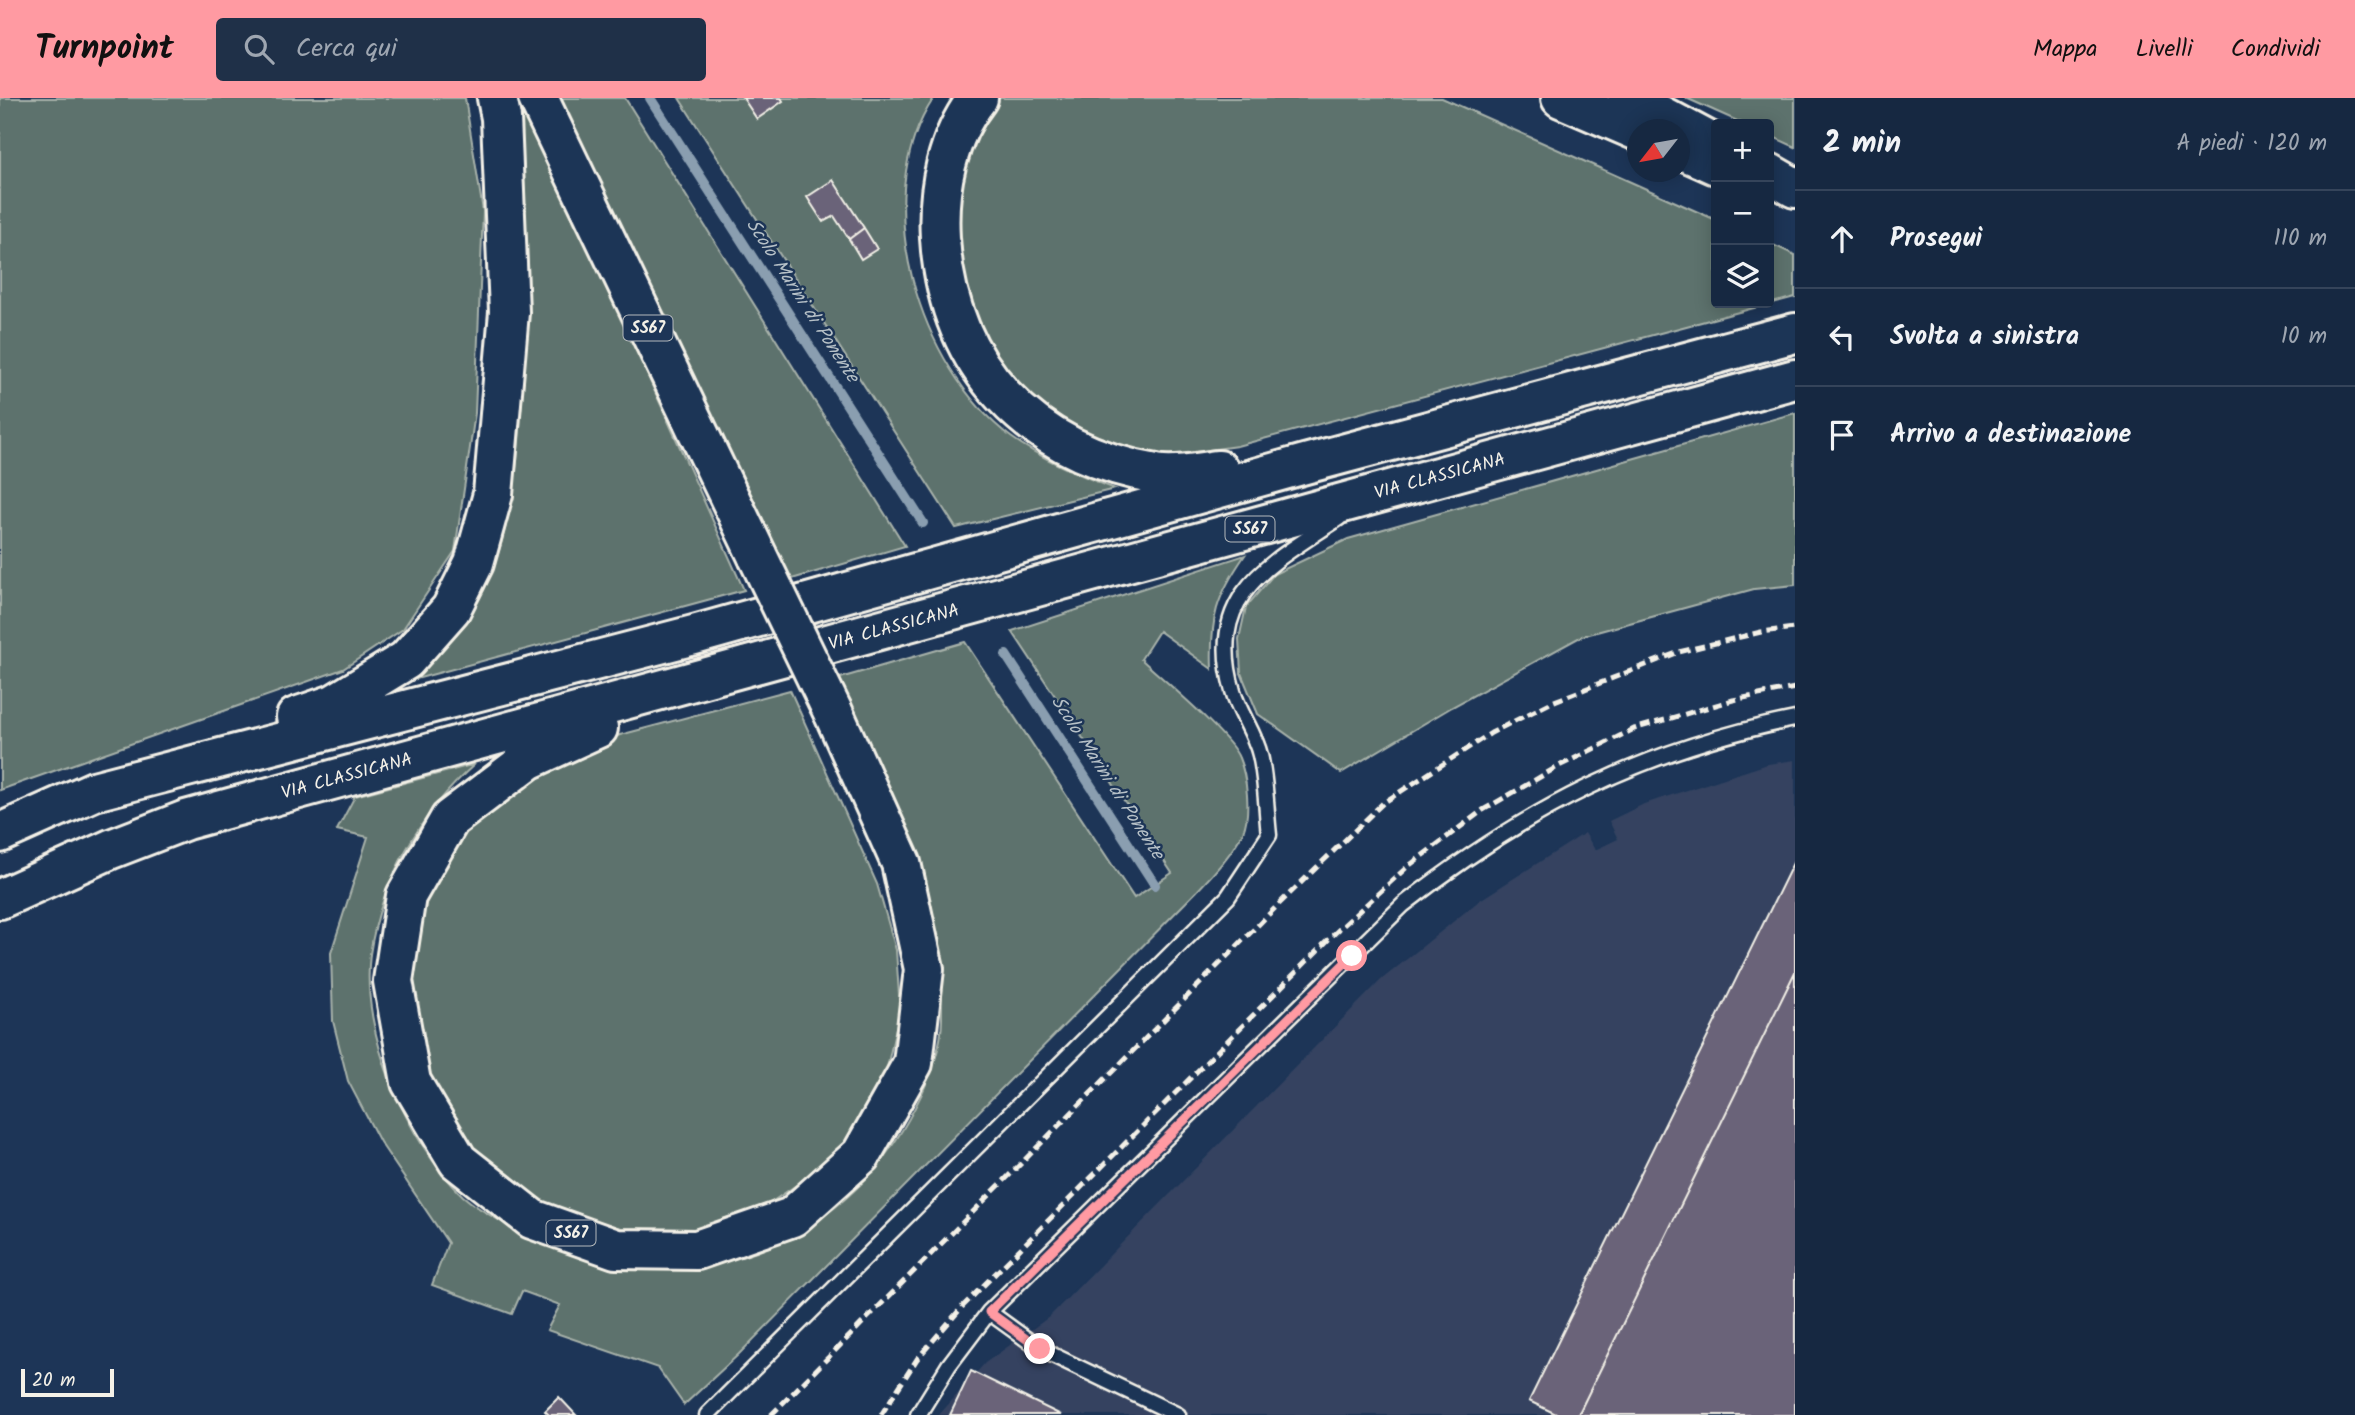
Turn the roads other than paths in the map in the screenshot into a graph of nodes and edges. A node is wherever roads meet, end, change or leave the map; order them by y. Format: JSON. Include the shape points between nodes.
{"nodes":[{"id":1,"x":497,"y":98,"type":"edge"},
{"id":2,"x":538,"y":98,"type":"edge"},
{"id":3,"x":978,"y":98,"type":"edge"},
{"id":4,"x":1561,"y":98,"type":"edge"},
{"id":5,"x":1628,"y":98,"type":"edge"},
{"id":6,"x":1627,"y":127,"type":"edge"},
{"id":7,"x":1711,"y":142,"type":"edge"},
{"id":8,"x":1690,"y":154,"type":"edge"},
{"id":9,"x":1711,"y":163,"type":"edge"},
{"id":10,"x":1774,"y":176,"type":"edge"},
{"id":11,"x":1795,"y":188,"type":"edge"},
{"id":12,"x":1774,"y":190,"type":"edge"},
{"id":13,"x":1795,"y":199,"type":"edge"},
{"id":14,"x":1795,"y":332,"type":"edge"},
{"id":15,"x":1795,"y":379,"type":"edge"},
{"id":16,"x":1795,"y":398,"type":"edge"},
{"id":17,"x":1549,"y":447,"type":"junction"},
{"id":18,"x":1305,"y":464,"type":"junction"},
{"id":19,"x":1372,"y":496,"type":"junction"},
{"id":20,"x":705,"y":680,"type":"junction"},
{"id":21,"x":1795,"y":719,"type":"edge"},
{"id":22,"x":94,"y":790,"type":"junction"},
{"id":23,"x":0,"y":834,"type":"edge"},
{"id":24,"x":111,"y":849,"type":"junction"},
{"id":25,"x":0,"y":899,"type":"edge"},
{"id":26,"x":0,"y":914,"type":"edge"},
{"id":27,"x":989,"y":1312,"type":"junction"},
{"id":28,"x":707,"y":1415,"type":"edge"},
{"id":29,"x":918,"y":1415,"type":"edge"},
{"id":30,"x":1178,"y":1415,"type":"edge"}],
"edges":[{"from":1,"to":22,"type":"main road","via":[[509,312],[493,494],[474,563],[451,610],[406,660],[334,704]]},
{"from":2,"to":20,"type":"main road","number":"SS67","bridge":true,"via":[[901,863],[924,970],[913,1063],[861,1154],[792,1217],[697,1250],[616,1249],[532,1219],[458,1161],[411,1082],[393,981],[406,897],[450,819],[528,760]]},
{"from":3,"to":18,"type":"main road","via":[[947,156],[938,209],[941,259],[951,308],[968,349],[998,393],[1039,428],[1089,456],[1158,475]]},
{"from":4,"to":6,"type":"main road"},
{"from":5,"to":7,"type":"main road"},
{"from":8,"to":9,"type":"main road"},
{"from":10,"to":11,"type":"main road"},
{"from":12,"to":13,"type":"main road"},
{"from":14,"to":18,"type":"main road"},
{"from":15,"to":17,"type":"main road","name":"VIA CLASSICANA","number":"SS67"},
{"from":16,"to":17,"type":"main road","via":[[1684,425]]},
{"from":17,"to":19,"type":"main road","name":"VIA CLASSICANA","number":"SS67"},
{"from":18,"to":22,"type":"main road","via":[[694,635]]},
{"from":19,"to":20,"type":"main road","name":"VIA CLASSICANA","number":"SS67"},
{"from":19,"to":28,"type":"lane","via":[[1262,569],[1231,611],[1225,652],[1233,692],[1260,753],[1269,835],[1228,897]]},
{"from":20,"to":24,"type":"main road","name":"VIA CLASSICANA","via":[[186,820]]},
{"from":21,"to":27,"type":"lane","via":[[1673,750],[1597,781],[1518,822],[1459,861],[1403,905]]},
{"from":22,"to":23,"type":"main road"},
{"from":24,"to":25,"type":"main road","name":"VIA CLASSICANA"},
{"from":24,"to":26,"type":"main road"},
{"from":27,"to":29,"type":"lane"},
{"from":27,"to":30,"type":"lane","via":[[1040,1349]]}]}
